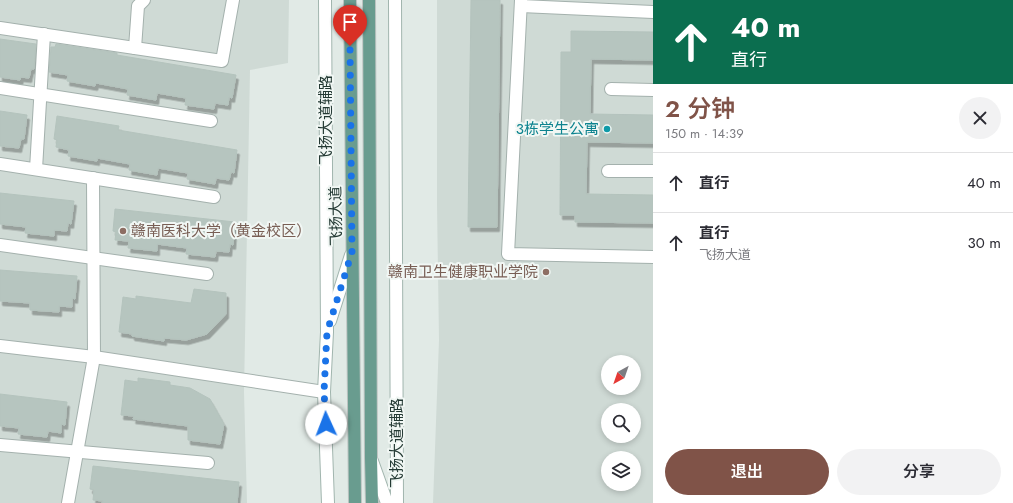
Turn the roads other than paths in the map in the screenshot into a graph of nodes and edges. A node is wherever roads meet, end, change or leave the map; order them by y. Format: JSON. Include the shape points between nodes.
{"nodes":[{"id":1,"x":144,"y":0,"type":"edge"},
{"id":2,"x":233,"y":0,"type":"edge"},
{"id":3,"x":325,"y":0,"type":"edge"},
{"id":4,"x":350,"y":0,"type":"edge"},
{"id":5,"x":369,"y":0,"type":"edge"},
{"id":6,"x":394,"y":0,"type":"edge"},
{"id":7,"x":520,"y":3,"type":"edge"},
{"id":8,"x":653,"y":12,"type":"edge"},
{"id":9,"x":0,"y":28,"type":"edge"},
{"id":10,"x":44,"y":34,"type":"junction"},
{"id":11,"x":135,"y":48,"type":"junction"},
{"id":12,"x":0,"y":88,"type":"edge"},
{"id":13,"x":611,"y":89,"type":"dead end"},
{"id":14,"x":653,"y":90,"type":"edge"},
{"id":15,"x":40,"y":94,"type":"junction"},
{"id":16,"x":211,"y":121,"type":"dead end"},
{"id":17,"x":0,"y":164,"type":"edge"},
{"id":18,"x":36,"y":169,"type":"junction"},
{"id":19,"x":608,"y":171,"type":"dead end"},
{"id":20,"x":653,"y":171,"type":"edge"},
{"id":21,"x":92,"y":178,"type":"junction"},
{"id":22,"x":214,"y":197,"type":"dead end"},
{"id":23,"x":0,"y":245,"type":"edge"},
{"id":24,"x":352,"y":252,"type":"junction"},
{"id":25,"x":653,"y":257,"type":"edge"},
{"id":26,"x":93,"y":258,"type":"junction"},
{"id":27,"x":207,"y":274,"type":"dead end"},
{"id":28,"x":327,"y":332,"type":"junction"},
{"id":29,"x":0,"y":346,"type":"edge"},
{"id":30,"x":94,"y":357,"type":"junction"},
{"id":31,"x":324,"y":392,"type":"junction"},
{"id":32,"x":0,"y":445,"type":"edge"},
{"id":33,"x":77,"y":452,"type":"junction"},
{"id":34,"x":371,"y":458,"type":"junction"},
{"id":35,"x":208,"y":463,"type":"dead end"},
{"id":36,"x":68,"y":503,"type":"edge"},
{"id":37,"x":328,"y":503,"type":"edge"},
{"id":38,"x":355,"y":503,"type":"edge"},
{"id":39,"x":372,"y":503,"type":"edge"},
{"id":40,"x":387,"y":503,"type":"edge"},
{"id":41,"x":397,"y":503,"type":"edge"}],
"edges":[{"from":1,"to":11,"type":"street","via":[[138,6]]},
{"from":2,"to":11,"type":"street","via":[[222,61]]},
{"from":3,"to":28,"type":"street","name":"飞扬大道辅路"},
{"from":4,"to":24,"type":"main road","name":"飞扬大道"},
{"from":5,"to":34,"type":"main road"},
{"from":6,"to":41,"type":"street","name":"飞扬大道辅路"},
{"from":7,"to":8,"type":"street"},
{"from":7,"to":25,"type":"street","via":[[508,254]]},
{"from":9,"to":10,"type":"street"},
{"from":10,"to":11,"type":"street"},
{"from":10,"to":15,"type":"street"},
{"from":12,"to":15,"type":"street"},
{"from":13,"to":14,"type":"street"},
{"from":15,"to":16,"type":"street"},
{"from":15,"to":18,"type":"street"},
{"from":17,"to":18,"type":"street"},
{"from":18,"to":21,"type":"street"},
{"from":19,"to":20,"type":"street"},
{"from":21,"to":22,"type":"street"},
{"from":21,"to":26,"type":"street"},
{"from":23,"to":26,"type":"street"},
{"from":24,"to":28,"type":"street"},
{"from":24,"to":38,"type":"main road","name":"飞扬大道"},
{"from":26,"to":27,"type":"street"},
{"from":26,"to":30,"type":"street"},
{"from":28,"to":31,"type":"street","name":"飞扬大道辅路"},
{"from":29,"to":30,"type":"street"},
{"from":30,"to":31,"type":"street"},
{"from":30,"to":33,"type":"street"},
{"from":31,"to":37,"type":"street","name":"飞扬大道辅路"},
{"from":32,"to":33,"type":"street"},
{"from":33,"to":35,"type":"street"},
{"from":33,"to":36,"type":"street"},
{"from":34,"to":39,"type":"main road"},
{"from":34,"to":40,"type":"street"}]}
